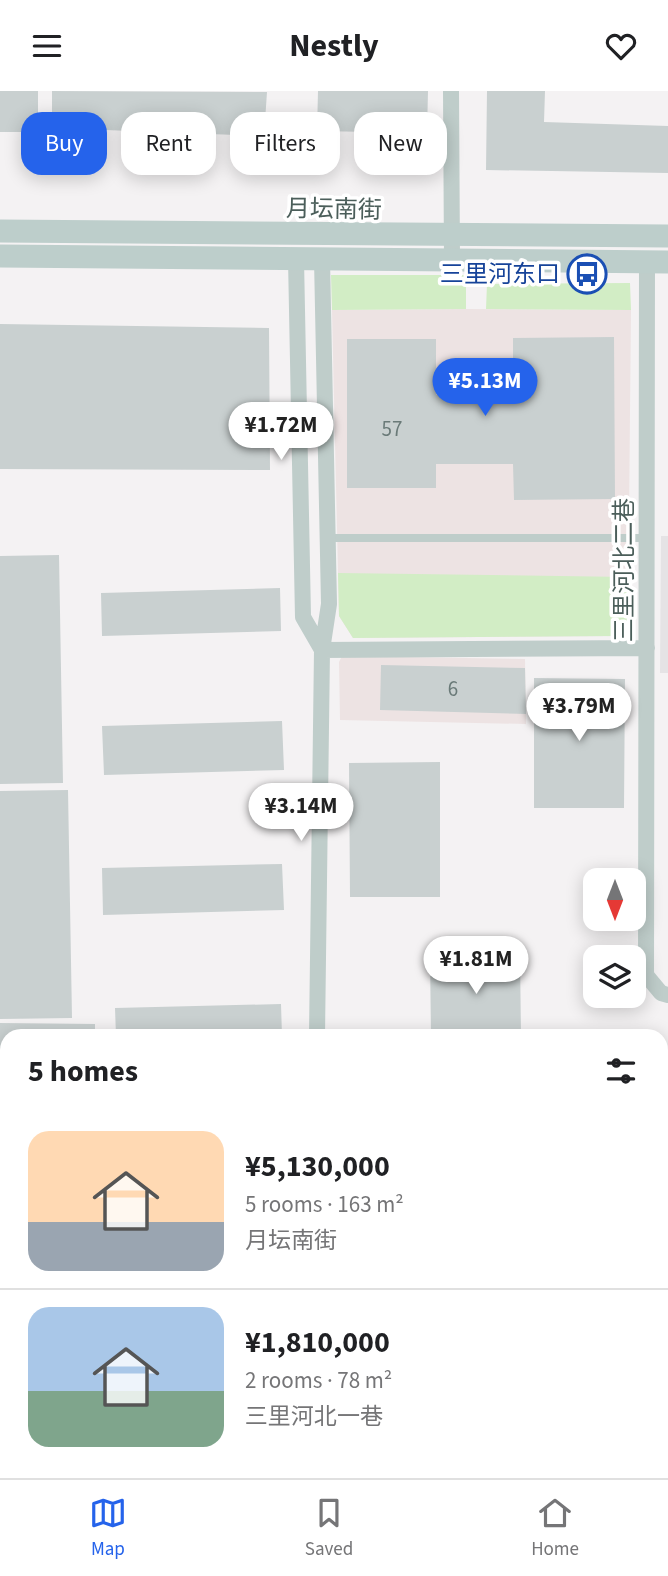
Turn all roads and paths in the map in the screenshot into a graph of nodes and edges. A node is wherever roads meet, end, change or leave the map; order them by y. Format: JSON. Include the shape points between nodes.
{"nodes":[{"id":1,"x":451,"y":91,"type":"edge"},
{"id":2,"x":0,"y":231,"type":"edge"},
{"id":3,"x":452,"y":236,"type":"junction"},
{"id":4,"x":668,"y":236,"type":"edge"},
{"id":5,"x":0,"y":255,"type":"edge"},
{"id":6,"x":296,"y":259,"type":"junction"},
{"id":7,"x":322,"y":259,"type":"junction"},
{"id":8,"x":452,"y":260,"type":"junction"},
{"id":9,"x":658,"y":262,"type":"edge"},
{"id":10,"x":328,"y":538,"type":"junction"},
{"id":11,"x":647,"y":538,"type":"junction"},
{"id":12,"x":647,"y":648,"type":"junction"},
{"id":13,"x":322,"y":650,"type":"junction"},
{"id":14,"x":668,"y":995,"type":"edge"},
{"id":15,"x":317,"y":1029,"type":"edge"}],
"edges":[{"from":1,"to":3,"type":"street"},
{"from":2,"to":3,"type":"main road","name":"月坛南街"},
{"from":3,"to":4,"type":"main road","name":"月坛南街"},
{"from":3,"to":8,"type":"street"},
{"from":5,"to":6,"type":"main road","name":"月坛南街"},
{"from":6,"to":7,"type":"main road","name":"月坛南街"},
{"from":6,"to":13,"type":"street","via":[[303,617]]},
{"from":7,"to":8,"type":"main road","name":"月坛南街"},
{"from":7,"to":10,"type":"street"},
{"from":8,"to":9,"type":"main road","name":"月坛南街"},
{"from":9,"to":11,"type":"street","name":"三里河北二巷"},
{"from":10,"to":11,"type":"lane"},
{"from":10,"to":13,"type":"street","via":[[330,604]]},
{"from":11,"to":12,"type":"street","name":"三里河北二巷"},
{"from":12,"to":13,"type":"street"},
{"from":12,"to":14,"type":"street","name":"三里河北二巷","via":[[646,975]]},
{"from":13,"to":15,"type":"street"}]}
